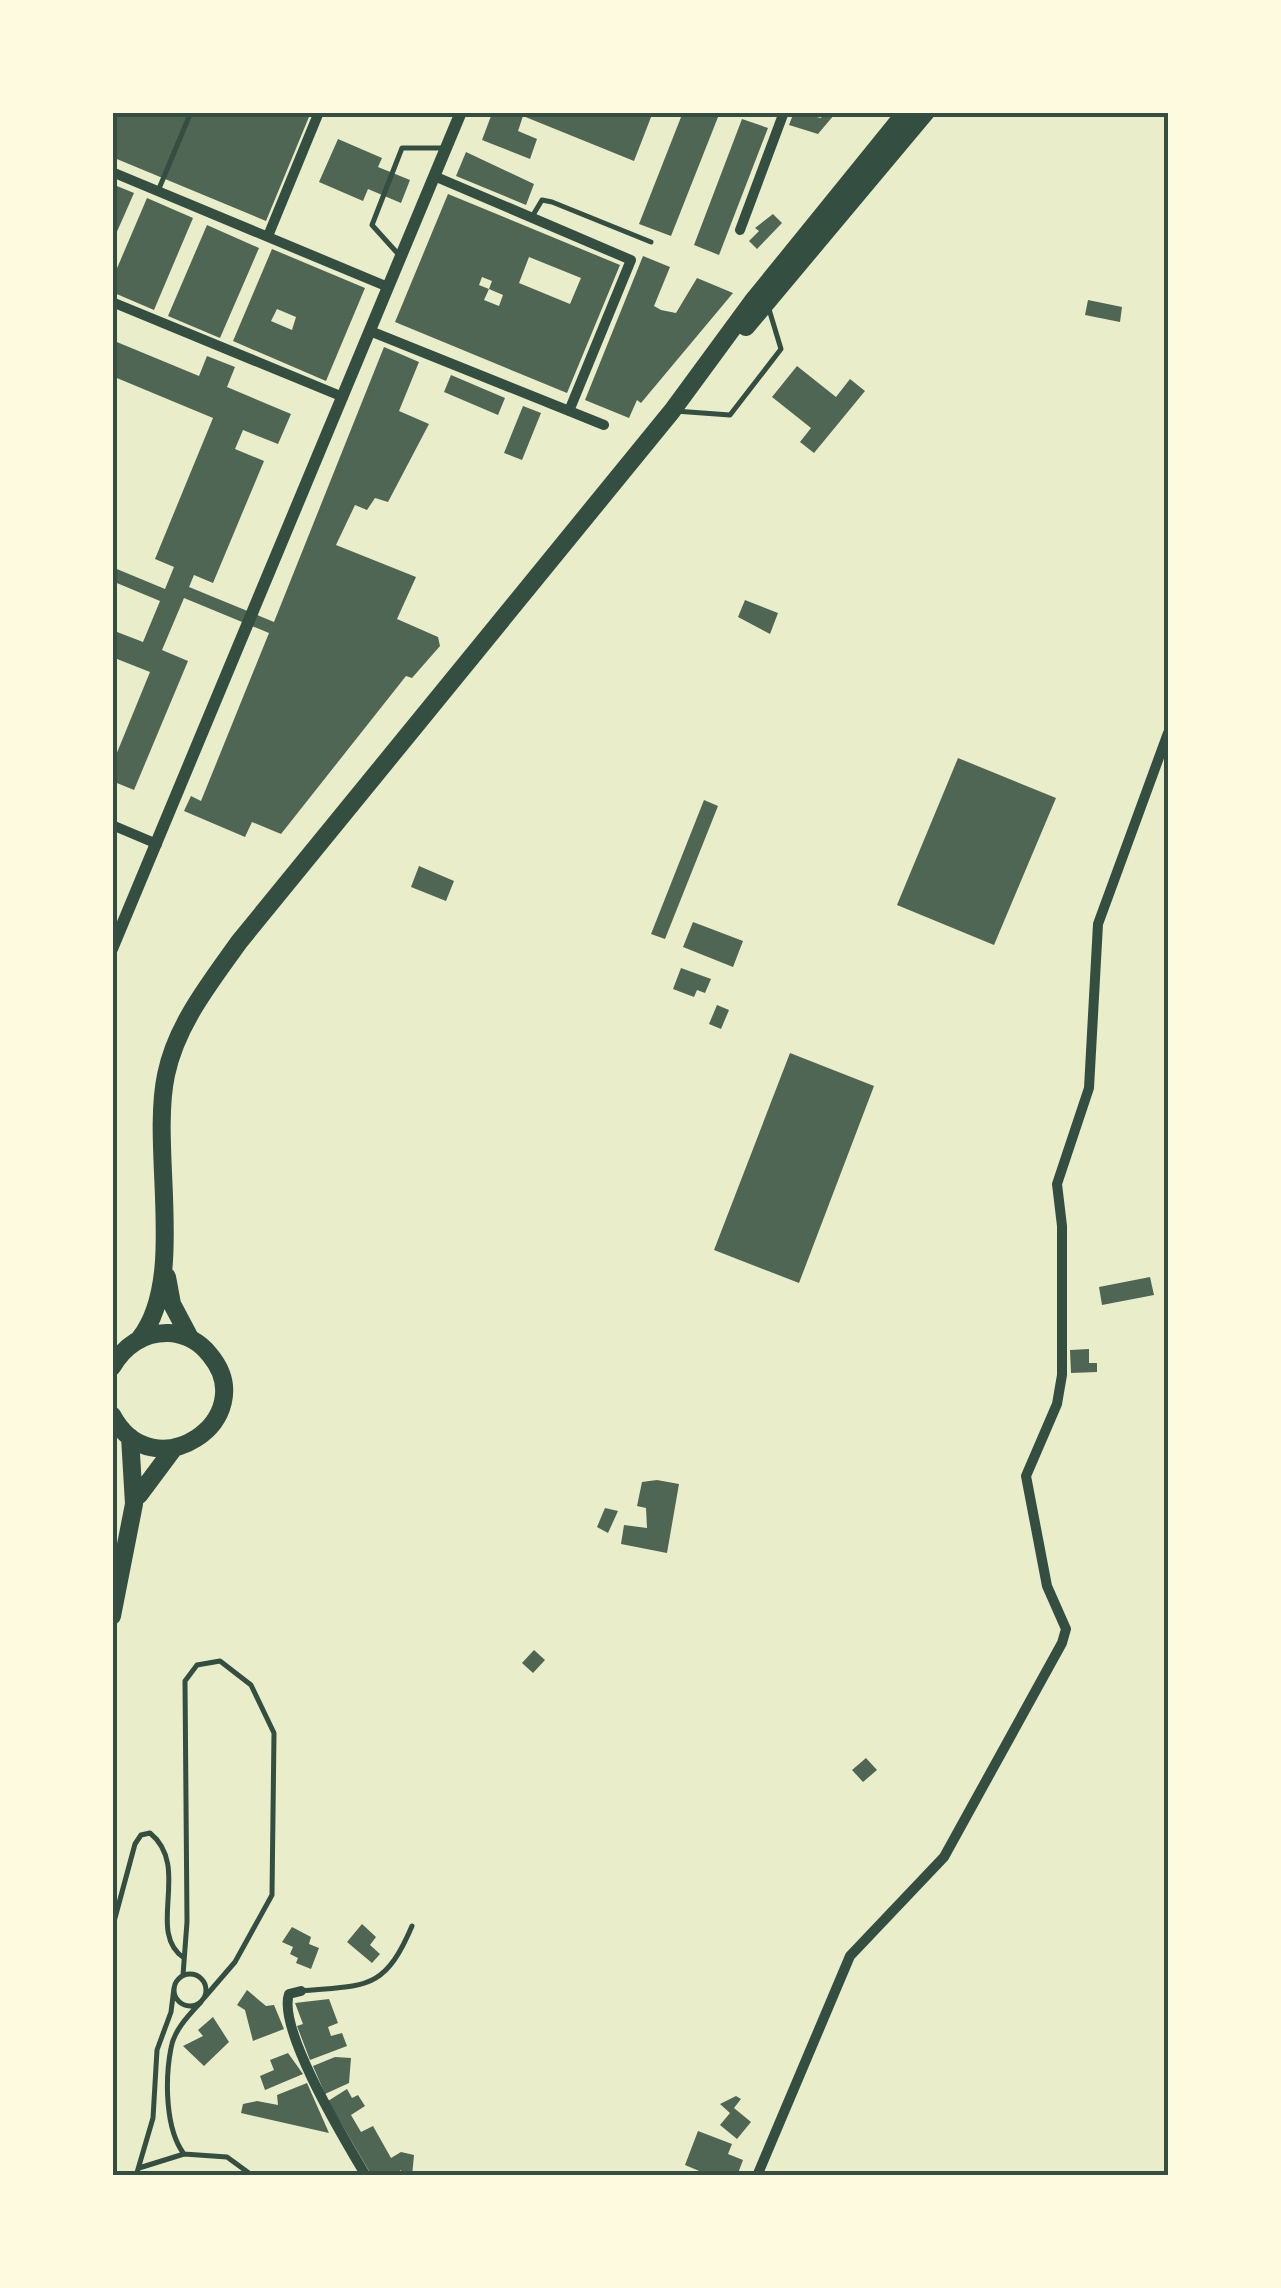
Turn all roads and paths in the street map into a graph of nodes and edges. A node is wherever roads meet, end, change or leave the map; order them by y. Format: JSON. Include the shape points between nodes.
{"nodes":[{"id":1,"x":191,"y":112,"type":"edge"},
{"id":2,"x":319,"y":112,"type":"edge"},
{"id":3,"x":784,"y":112,"type":"edge"},
{"id":4,"x":906,"y":112,"type":"edge"},
{"id":5,"x":926,"y":112,"type":"edge"},
{"id":6,"x":460,"y":113,"type":"edge"},
{"id":7,"x":446,"y":148,"type":"junction"},
{"id":8,"x":112,"y":172,"type":"edge"},
{"id":9,"x":434,"y":176,"type":"junction"},
{"id":10,"x":158,"y":191,"type":"junction"},
{"id":11,"x":532,"y":218,"type":"junction"},
{"id":12,"x":740,"y":230,"type":"dead end"},
{"id":13,"x":268,"y":236,"type":"junction"},
{"id":14,"x":651,"y":242,"type":"dead end"},
{"id":15,"x":401,"y":256,"type":"junction"},
{"id":16,"x":388,"y":287,"type":"junction"},
{"id":17,"x":112,"y":302,"type":"edge"},
{"id":18,"x":767,"y":303,"type":"junction"},
{"id":19,"x":370,"y":331,"type":"junction"},
{"id":20,"x":695,"y":382,"type":"junction"},
{"id":21,"x":343,"y":397,"type":"junction"},
{"id":22,"x":569,"y":411,"type":"junction"},
{"id":23,"x":672,"y":411,"type":"junction"},
{"id":24,"x":604,"y":426,"type":"dead end"},
{"id":25,"x":1168,"y":733,"type":"edge"},
{"id":26,"x":112,"y":825,"type":"edge"},
{"id":27,"x":156,"y":844,"type":"junction"},
{"id":28,"x":112,"y":950,"type":"edge"},
{"id":29,"x":162,"y":1252,"type":"junction"},
{"id":30,"x":140,"y":1338,"type":"junction"},
{"id":31,"x":190,"y":1338,"type":"junction"},
{"id":32,"x":112,"y":1367,"type":"edge"},
{"id":33,"x":112,"y":1414,"type":"edge"},
{"id":34,"x":130,"y":1437,"type":"junction"},
{"id":35,"x":174,"y":1448,"type":"junction"},
{"id":36,"x":134,"y":1504,"type":"junction"},
{"id":37,"x":112,"y":1616,"type":"edge"},
{"id":38,"x":412,"y":1926,"type":"dead end"},
{"id":39,"x":112,"y":1929,"type":"edge"},
{"id":40,"x":184,"y":1958,"type":"junction"},
{"id":41,"x":183,"y":1975,"type":"junction"},
{"id":42,"x":174,"y":1988,"type":"junction"},
{"id":43,"x":301,"y":1990,"type":"joint"},
{"id":44,"x":202,"y":2000,"type":"junction"},
{"id":45,"x":184,"y":2154,"type":"junction"},
{"id":46,"x":137,"y":2172,"type":"edge"},
{"id":47,"x":253,"y":2176,"type":"edge"},
{"id":48,"x":366,"y":2176,"type":"edge"},
{"id":49,"x":757,"y":2176,"type":"edge"}],
"edges":[{"from":1,"to":10,"type":"lane"},
{"from":2,"to":13,"type":"street"},
{"from":3,"to":12,"type":"street"},
{"from":4,"to":20,"type":"main road"},
{"from":5,"to":18,"type":"main road"},
{"from":6,"to":7,"type":"street"},
{"from":7,"to":9,"type":"street"},
{"from":7,"to":15,"type":"lane","via":[[402,148],[372,224]]},
{"from":8,"to":10,"type":"street"},
{"from":9,"to":11,"type":"street"},
{"from":9,"to":15,"type":"street"},
{"from":10,"to":13,"type":"street"},
{"from":11,"to":14,"type":"lane","via":[[536,205],[552,202]]},
{"from":11,"to":22,"type":"street","via":[[632,260]]},
{"from":13,"to":16,"type":"street"},
{"from":15,"to":16,"type":"street"},
{"from":16,"to":19,"type":"street"},
{"from":17,"to":21,"type":"street"},
{"from":18,"to":20,"type":"main road"},
{"from":18,"to":23,"type":"lane","via":[[782,349],[730,415]]},
{"from":19,"to":21,"type":"street"},
{"from":19,"to":22,"type":"street"},
{"from":20,"to":23,"type":"main road"},
{"from":21,"to":27,"type":"street"},
{"from":22,"to":24,"type":"street"},
{"from":23,"to":29,"type":"main road","via":[[263,912],[191,1012],[166,1073],[159,1122]]},
{"from":25,"to":49,"type":"street","via":[[1098,924],[1089,1088],[1057,1184],[1062,1376],[1026,1476],[1047,1586],[1066,1630],[944,1857],[850,1956]]},
{"from":26,"to":27,"type":"street"},
{"from":27,"to":28,"type":"street"},
{"from":29,"to":30,"type":"main road","via":[[158,1304]]},
{"from":29,"to":31,"type":"main road","via":[[172,1304]]},
{"from":30,"to":31,"type":"main road"},
{"from":30,"to":32,"type":"main road"},
{"from":31,"to":35,"type":"main road","via":[[214,1360],[224,1391],[214,1422],[190,1444]]},
{"from":33,"to":34,"type":"main road"},
{"from":34,"to":35,"type":"main road"},
{"from":34,"to":36,"type":"main road"},
{"from":35,"to":36,"type":"main road"},
{"from":36,"to":37,"type":"main road"},
{"from":38,"to":43,"type":"lane","via":[[399,1956],[370,1984]]},
{"from":39,"to":40,"type":"lane","via":[[135,1844],[150,1833],[158,1839],[172,1888],[169,1942]]},
{"from":40,"to":41,"type":"lane"},
{"from":40,"to":44,"type":"lane","via":[[184,1681],[196,1664],[220,1661],[251,1685],[274,1733],[272,1895],[234,1962]]},
{"from":41,"to":42,"type":"lane"},
{"from":41,"to":44,"type":"lane","via":[[202,1979]]},
{"from":42,"to":44,"type":"lane","via":[[180,2003]]},
{"from":42,"to":46,"type":"lane","via":[[157,2050],[153,2118]]},
{"from":43,"to":48,"type":"street","via":[[289,1994],[288,2014],[326,2110]]},
{"from":44,"to":45,"type":"lane","via":[[171,2046],[172,2138]]},
{"from":45,"to":46,"type":"lane"},
{"from":45,"to":47,"type":"lane","via":[[226,2158]]}]}
